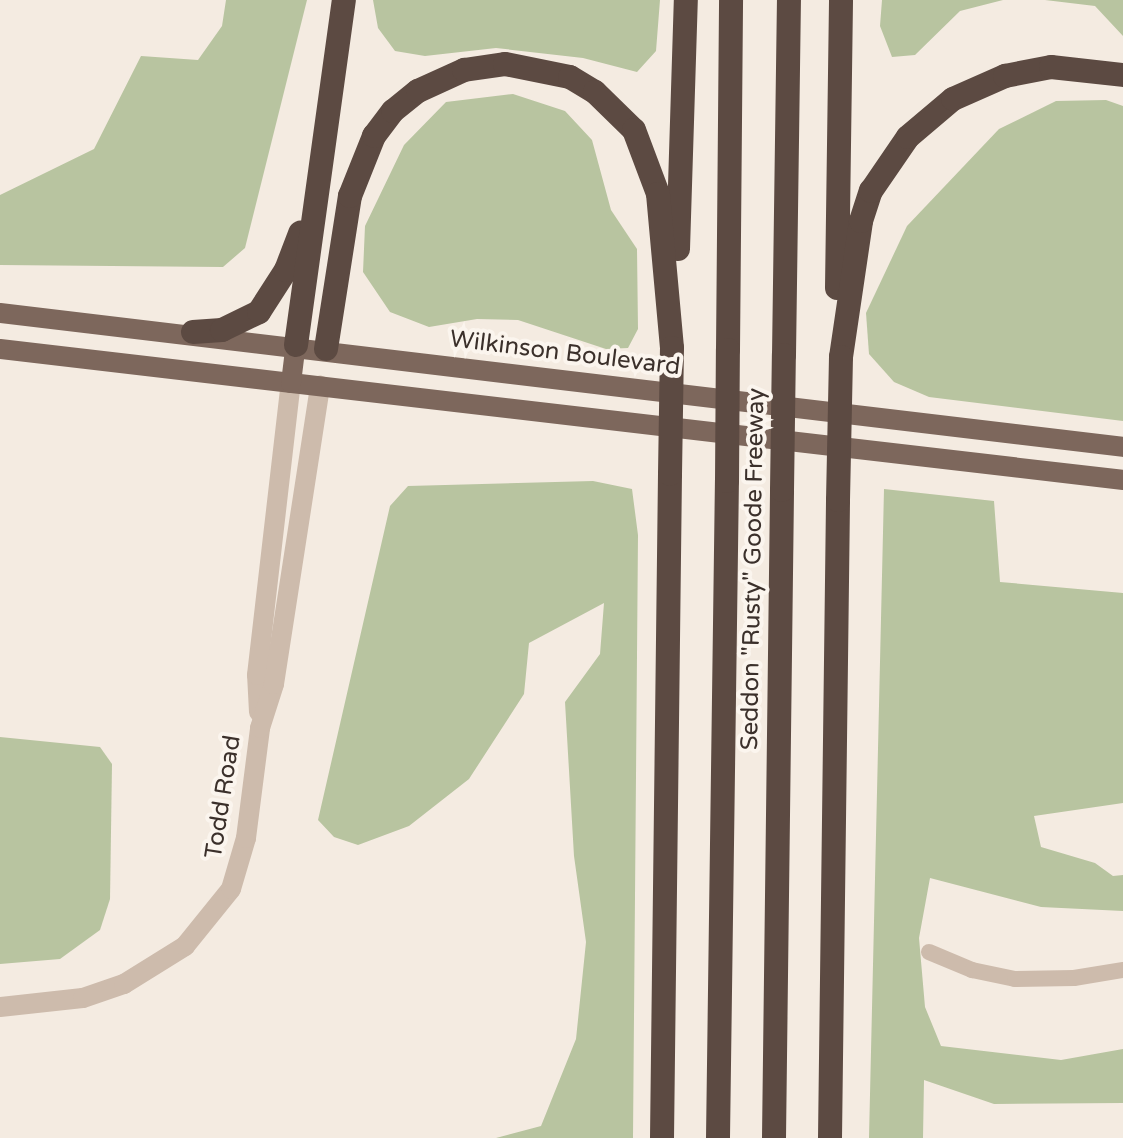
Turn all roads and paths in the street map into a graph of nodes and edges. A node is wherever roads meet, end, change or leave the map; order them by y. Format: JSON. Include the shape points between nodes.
{"nodes":[{"id":1,"x":344,"y":0,"type":"edge"},
{"id":2,"x":686,"y":0,"type":"edge"},
{"id":3,"x":731,"y":0,"type":"edge"},
{"id":4,"x":789,"y":0,"type":"edge"},
{"id":5,"x":841,"y":0,"type":"edge"},
{"id":6,"x":1123,"y":75,"type":"edge"},
{"id":7,"x":313,"y":197,"type":"junction"},
{"id":8,"x":0,"y":313,"type":"edge"},
{"id":9,"x":842,"y":330,"type":"junction"},
{"id":10,"x":193,"y":332,"type":"junction"},
{"id":11,"x":296,"y":345,"type":"junction"},
{"id":12,"x":672,"y":348,"type":"junction"},
{"id":13,"x":0,"y":349,"type":"edge"},
{"id":14,"x":326,"y":349,"type":"junction"},
{"id":15,"x":291,"y":383,"type":"junction"},
{"id":16,"x":320,"y":386,"type":"junction"},
{"id":17,"x":1123,"y":447,"type":"edge"},
{"id":18,"x":1123,"y":480,"type":"edge"},
{"id":19,"x":260,"y":728,"type":"junction"},
{"id":20,"x":929,"y":952,"type":"dead end"},
{"id":21,"x":1123,"y":970,"type":"edge"},
{"id":22,"x":0,"y":1007,"type":"edge"},
{"id":23,"x":662,"y":1138,"type":"edge"},
{"id":24,"x":718,"y":1138,"type":"edge"},
{"id":25,"x":774,"y":1138,"type":"edge"},
{"id":26,"x":830,"y":1138,"type":"edge"}],
"edges":[{"from":1,"to":7,"type":"highway"},
{"from":2,"to":12,"type":"highway"},
{"from":3,"to":24,"type":"highway","name":"Seddon \"Rusty\" Goode Freeway","bridge":true},
{"from":4,"to":25,"type":"highway","name":"Seddon \"Rusty\" Goode Freeway","bridge":true},
{"from":5,"to":9,"type":"highway","via":[[836,282]]},
{"from":6,"to":9,"type":"highway","via":[[1094,69],[1035,69],[980,85],[930,116],[889,160],[871,191]]},
{"from":7,"to":10,"type":"highway","via":[[286,270],[259,312],[222,330]]},
{"from":7,"to":11,"type":"highway"},
{"from":8,"to":10,"type":"main road","name":"Wilkinson Boulevard"},
{"from":9,"to":26,"type":"highway","bridge":true},
{"from":10,"to":11,"type":"main road","name":"Wilkinson Boulevard"},
{"from":11,"to":14,"type":"main road","name":"Wilkinson Boulevard"},
{"from":11,"to":15,"type":"main road"},
{"from":12,"to":14,"type":"highway","via":[[658,194],[634,130],[595,92],[570,77],[505,64],[464,70],[418,91],[374,136],[350,196]]},
{"from":12,"to":23,"type":"highway","bridge":true},
{"from":13,"to":15,"type":"main road"},
{"from":14,"to":16,"type":"main road"},
{"from":14,"to":17,"type":"main road","name":"Wilkinson Boulevard"},
{"from":15,"to":16,"type":"main road"},
{"from":15,"to":19,"type":"street","name":"Todd Road","via":[[257,675]]},
{"from":16,"to":18,"type":"main road"},
{"from":16,"to":19,"type":"street","name":"Todd Road","via":[[274,684]]},
{"from":19,"to":22,"type":"street","name":"Todd Road","via":[[238,873],[204,928],[155,967],[103,993]]},
{"from":20,"to":21,"type":"street","via":[[972,970],[1015,979]]}]}
